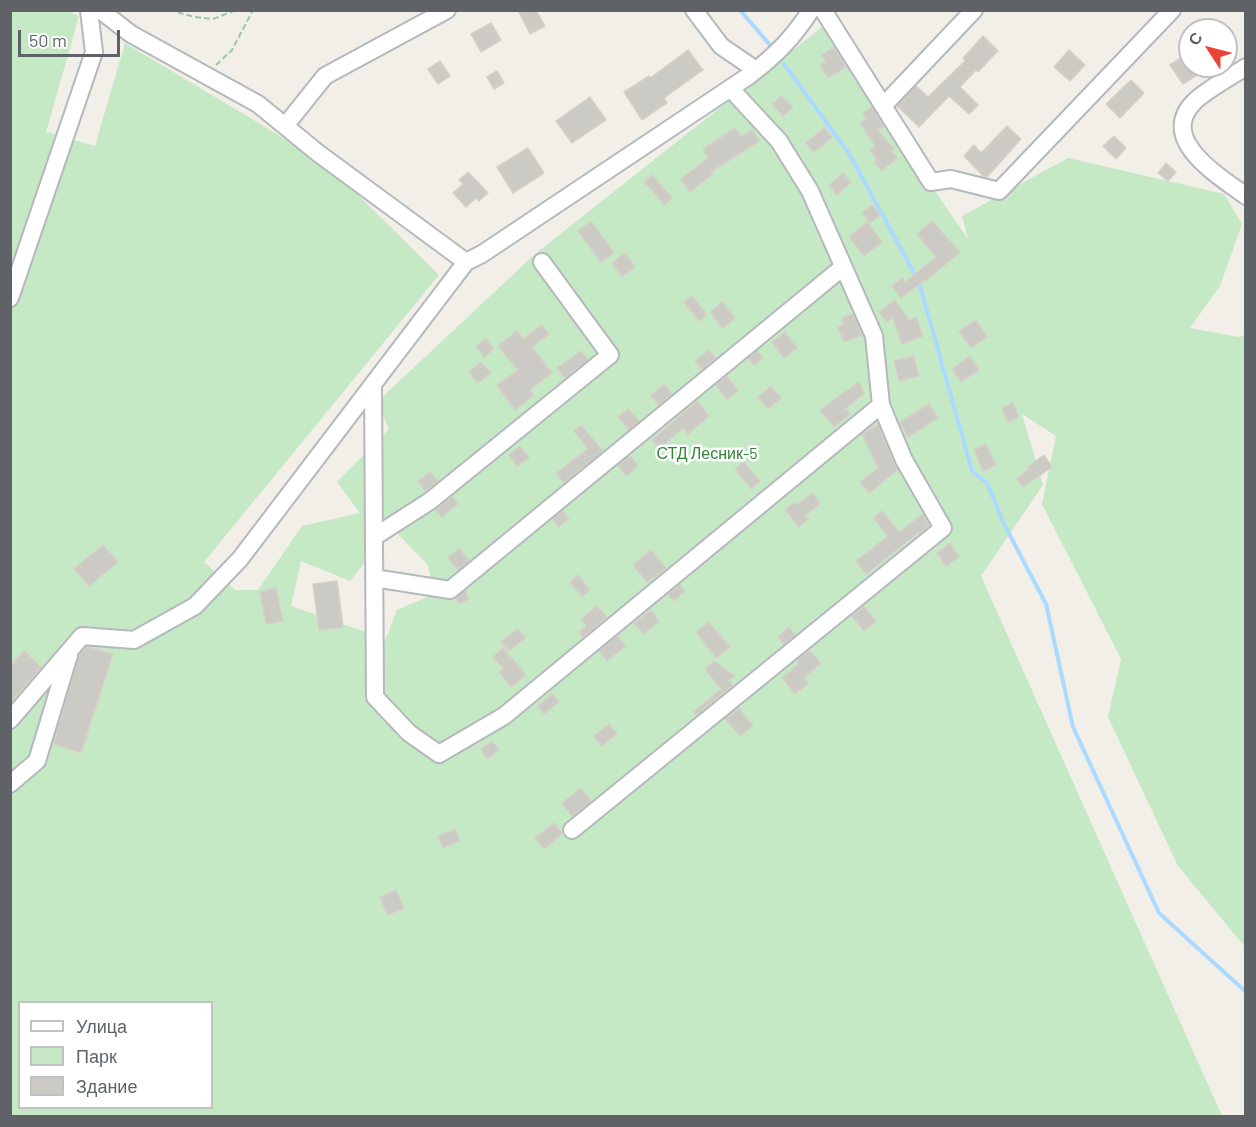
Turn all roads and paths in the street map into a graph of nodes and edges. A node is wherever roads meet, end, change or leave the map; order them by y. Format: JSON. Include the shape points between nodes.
{"nodes":[{"id":1,"x":89,"y":10,"type":"edge"},
{"id":2,"x":100,"y":10,"type":"edge"},
{"id":3,"x":169,"y":10,"type":"edge"},
{"id":4,"x":236,"y":10,"type":"edge"},
{"id":5,"x":253,"y":10,"type":"edge"},
{"id":6,"x":447,"y":10,"type":"edge"},
{"id":7,"x":694,"y":10,"type":"edge"},
{"id":8,"x":811,"y":10,"type":"edge"},
{"id":9,"x":823,"y":10,"type":"edge"},
{"id":10,"x":974,"y":10,"type":"edge"},
{"id":11,"x":1172,"y":10,"type":"edge"},
{"id":12,"x":1245,"y":67,"type":"edge"},
{"id":13,"x":756,"y":70,"type":"junction"},
{"id":14,"x":201,"y":71,"type":"junction"},
{"id":15,"x":730,"y":88,"type":"junction"},
{"id":16,"x":884,"y":105,"type":"junction"},
{"id":17,"x":285,"y":126,"type":"junction"},
{"id":18,"x":1245,"y":196,"type":"edge"},
{"id":19,"x":466,"y":262,"type":"junction"},
{"id":20,"x":542,"y":262,"type":"dead end"},
{"id":21,"x":843,"y":267,"type":"junction"},
{"id":22,"x":10,"y":298,"type":"edge"},
{"id":23,"x":373,"y":384,"type":"junction"},
{"id":24,"x":881,"y":405,"type":"junction"},
{"id":25,"x":374,"y":537,"type":"junction"},
{"id":26,"x":374,"y":578,"type":"junction"},
{"id":27,"x":71,"y":648,"type":"junction"},
{"id":28,"x":10,"y":720,"type":"edge"},
{"id":29,"x":10,"y":784,"type":"edge"},
{"id":30,"x":572,"y":830,"type":"dead end"}],
"edges":[{"from":1,"to":22,"type":"street","via":[[94,52]]},
{"from":2,"to":14,"type":"street","via":[[131,34]]},
{"from":3,"to":4,"type":"path","via":[[213,19]]},
{"from":5,"to":14,"type":"path","via":[[232,50],[217,64]]},
{"from":6,"to":17,"type":"street","via":[[325,76]]},
{"from":7,"to":13,"type":"street","via":[[721,46]]},
{"from":8,"to":13,"type":"street","via":[[777,54]]},
{"from":9,"to":16,"type":"street"},
{"from":10,"to":16,"type":"street"},
{"from":11,"to":16,"type":"street","via":[[999,190],[951,179],[931,182]]},
{"from":12,"to":18,"type":"street","via":[[1195,101],[1183,117],[1183,138],[1200,162]]},
{"from":13,"to":15,"type":"street"},
{"from":14,"to":17,"type":"street","via":[[258,104]]},
{"from":15,"to":19,"type":"street"},
{"from":15,"to":21,"type":"street","via":[[779,141],[810,191]]},
{"from":17,"to":19,"type":"street"},
{"from":19,"to":23,"type":"street"},
{"from":20,"to":25,"type":"street","via":[[610,355],[430,501]]},
{"from":21,"to":24,"type":"street","via":[[874,336]]},
{"from":21,"to":26,"type":"street","via":[[450,590]]},
{"from":23,"to":25,"type":"street"},
{"from":23,"to":27,"type":"street","via":[[240,559],[195,606],[134,640],[82,636]]},
{"from":24,"to":26,"type":"street","via":[[504,716],[439,754],[409,733],[375,697]]},
{"from":24,"to":30,"type":"street","via":[[904,460],[943,528]]},
{"from":25,"to":26,"type":"street"},
{"from":27,"to":28,"type":"street"},
{"from":27,"to":29,"type":"street","via":[[37,761]]}]}
